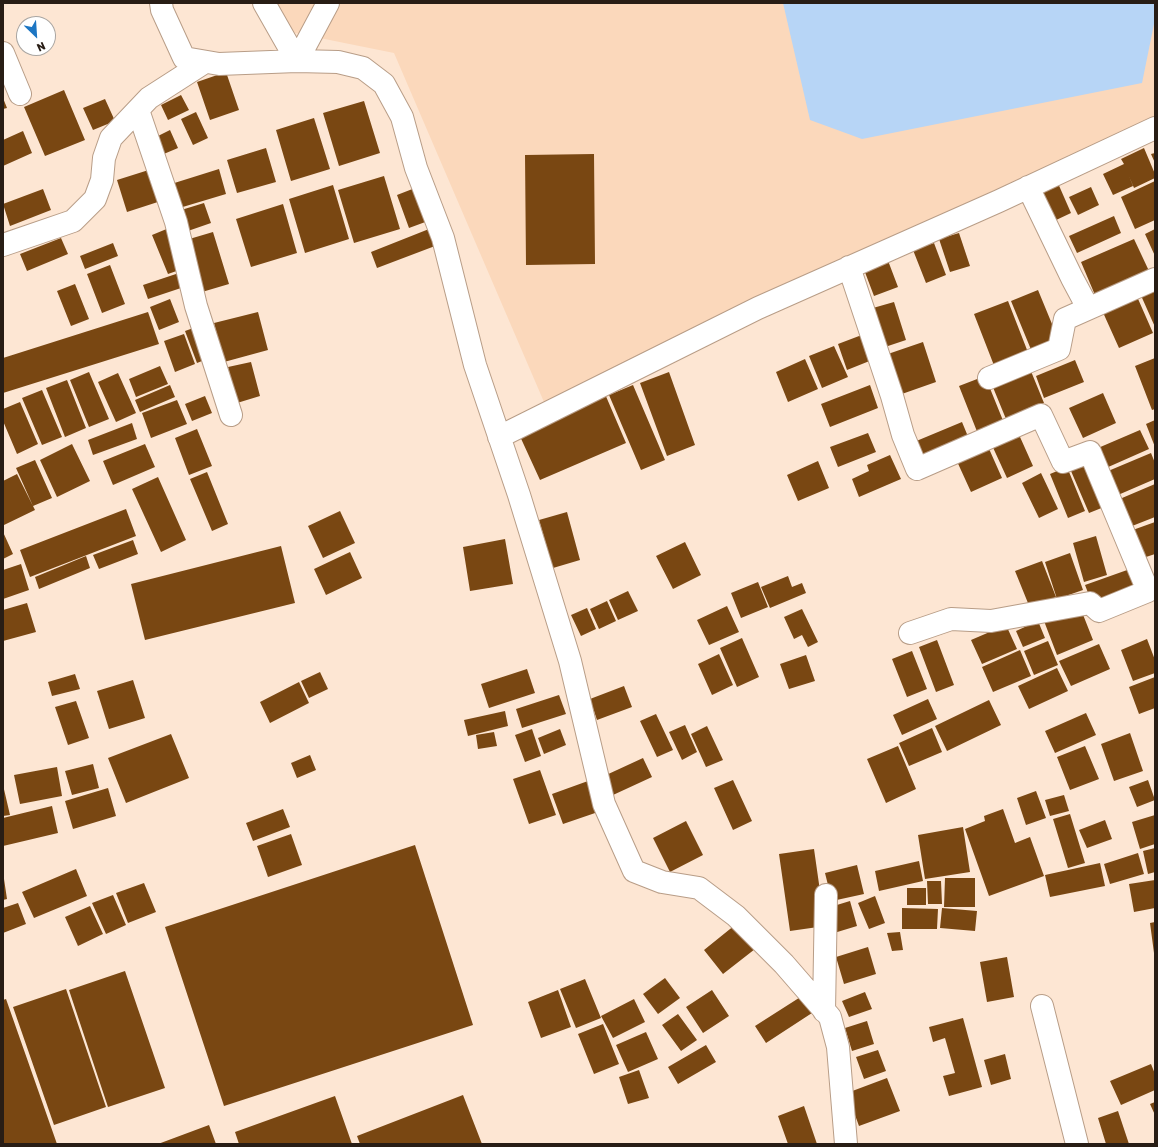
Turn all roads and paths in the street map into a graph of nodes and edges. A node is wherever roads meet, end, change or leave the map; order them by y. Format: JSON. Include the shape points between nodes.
{"nodes":[{"id":1,"x":161,"y":3,"type":"edge"},
{"id":2,"x":264,"y":3,"type":"edge"},
{"id":3,"x":328,"y":3,"type":"edge"},
{"id":4,"x":3,"y":53,"type":"edge"},
{"id":5,"x":297,"y":61,"type":"junction"},
{"id":6,"x":205,"y":62,"type":"junction"},
{"id":7,"x":20,"y":94,"type":"dead end"},
{"id":8,"x":138,"y":110,"type":"junction"},
{"id":9,"x":1155,"y":128,"type":"edge"},
{"id":10,"x":1028,"y":187,"type":"junction"},
{"id":11,"x":3,"y":245,"type":"edge"},
{"id":12,"x":849,"y":267,"type":"junction"},
{"id":13,"x":1155,"y":279,"type":"edge"},
{"id":14,"x":1088,"y":308,"type":"junction"},
{"id":15,"x":989,"y":378,"type":"dead end"},
{"id":16,"x":231,"y":415,"type":"dead end"},
{"id":17,"x":499,"y":437,"type":"junction"},
{"id":18,"x":1147,"y":565,"type":"edge"},
{"id":19,"x":910,"y":633,"type":"dead end"},
{"id":20,"x":826,"y":895,"type":"dead end"},
{"id":21,"x":1042,"y":1006,"type":"dead end"},
{"id":22,"x":824,"y":1010,"type":"junction"},
{"id":23,"x":846,"y":1144,"type":"edge"},
{"id":24,"x":1077,"y":1144,"type":"edge"}],
"edges":[{"from":1,"to":6,"type":"street","via":[[184,58]]},
{"from":2,"to":5,"type":"street"},
{"from":3,"to":5,"type":"street"},
{"from":4,"to":7,"type":"street"},
{"from":5,"to":6,"type":"street","via":[[219,64]]},
{"from":5,"to":17,"type":"street","via":[[338,62],[363,68],[384,84],[402,117],[416,168],[443,238],[475,364]]},
{"from":6,"to":8,"type":"street","via":[[149,98]]},
{"from":8,"to":11,"type":"street","via":[[111,138],[104,158],[102,180],[95,198],[73,221]]},
{"from":8,"to":16,"type":"street","via":[[176,222],[196,306]]},
{"from":9,"to":10,"type":"street"},
{"from":10,"to":12,"type":"street"},
{"from":10,"to":14,"type":"street"},
{"from":12,"to":17,"type":"street","via":[[758,308]]},
{"from":12,"to":18,"type":"street","via":[[916,469],[1041,415],[1063,462],[1090,452]]},
{"from":13,"to":14,"type":"street"},
{"from":14,"to":15,"type":"street","via":[[1065,319],[1059,349]]},
{"from":17,"to":22,"type":"street","via":[[570,661],[604,804],[634,871],[662,882],[699,888],[736,916],[784,964]]},
{"from":18,"to":19,"type":"street","via":[[1148,591],[1099,611],[1090,602],[991,621],[951,619]]},
{"from":20,"to":22,"type":"street"},
{"from":21,"to":24,"type":"street"},
{"from":22,"to":23,"type":"street","via":[[830,1017],[838,1047]]}]}
